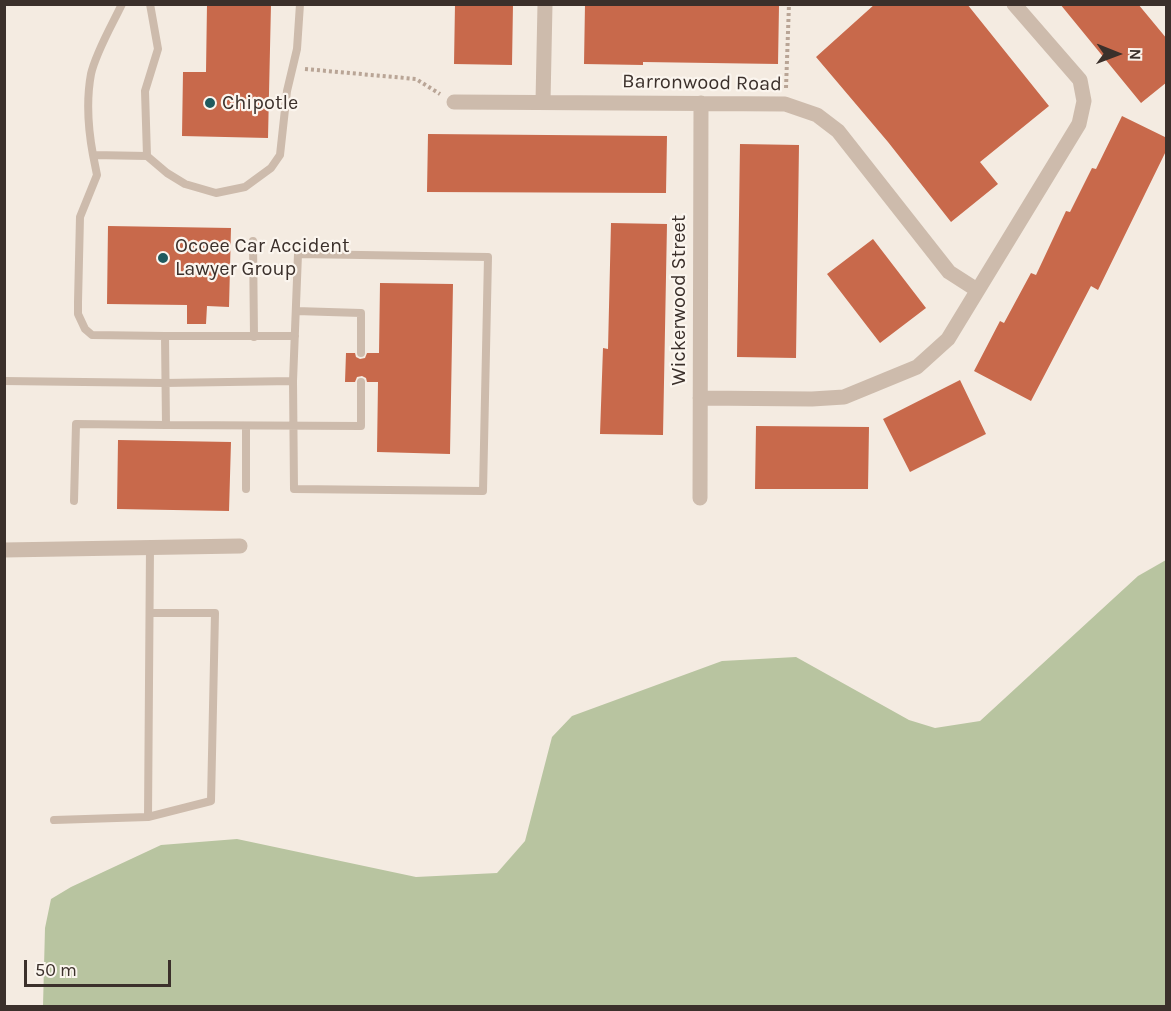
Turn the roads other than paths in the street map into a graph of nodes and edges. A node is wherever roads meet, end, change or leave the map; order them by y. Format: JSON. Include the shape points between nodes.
{"nodes":[{"id":1,"x":122,"y":4,"type":"edge"},
{"id":2,"x":150,"y":4,"type":"edge"},
{"id":3,"x":300,"y":4,"type":"edge"},
{"id":4,"x":545,"y":4,"type":"edge"},
{"id":5,"x":1014,"y":4,"type":"edge"},
{"id":6,"x":454,"y":102,"type":"road end"},
{"id":7,"x":543,"y":102,"type":"junction"},
{"id":8,"x":701,"y":103,"type":"junction"},
{"id":9,"x":93,"y":154,"type":"junction"},
{"id":10,"x":147,"y":156,"type":"junction"},
{"id":11,"x":253,"y":241,"type":"dead end"},
{"id":12,"x":977,"y":290,"type":"junction"},
{"id":13,"x":296,"y":311,"type":"junction"},
{"id":14,"x":165,"y":336,"type":"junction"},
{"id":15,"x":295,"y":336,"type":"junction"},
{"id":16,"x":254,"y":337,"type":"junction"},
{"id":17,"x":361,"y":353,"type":"dead end"},
{"id":18,"x":4,"y":381,"type":"edge"},
{"id":19,"x":293,"y":381,"type":"junction"},
{"id":20,"x":361,"y":382,"type":"dead end"},
{"id":21,"x":164,"y":383,"type":"junction"},
{"id":22,"x":700,"y":398,"type":"junction"},
{"id":23,"x":166,"y":425,"type":"junction"},
{"id":24,"x":246,"y":426,"type":"junction"},
{"id":25,"x":293,"y":426,"type":"junction"},
{"id":26,"x":246,"y":489,"type":"dead end"},
{"id":27,"x":700,"y":498,"type":"dead end"},
{"id":28,"x":74,"y":501,"type":"dead end"},
{"id":29,"x":240,"y":546,"type":"dead end"},
{"id":30,"x":150,"y":548,"type":"junction"},
{"id":31,"x":4,"y":550,"type":"edge"},
{"id":32,"x":150,"y":613,"type":"junction"},
{"id":33,"x":148,"y":818,"type":"junction"},
{"id":34,"x":54,"y":820,"type":"dead end"}],
"edges":[{"from":1,"to":9,"type":"lane","via":[[92,73],[88,126]]},
{"from":2,"to":10,"type":"lane","via":[[158,49],[145,91]]},
{"from":3,"to":10,"type":"lane","via":[[280,155],[271,168],[246,187],[216,193],[185,184]]},
{"from":4,"to":7,"type":"street"},
{"from":5,"to":12,"type":"street","via":[[1080,80],[1084,101],[1079,123]]},
{"from":6,"to":7,"type":"street","name":"Barronwood Road"},
{"from":7,"to":8,"type":"street","name":"Barronwood Road"},
{"from":8,"to":12,"type":"street","name":"Barronwood Road","via":[[785,104],[817,115],[838,131],[949,272]]},
{"from":8,"to":22,"type":"street","name":"Wickerwood Street"},
{"from":9,"to":10,"type":"lane"},
{"from":9,"to":14,"type":"lane","via":[[97,174],[81,217],[78,314],[92,335]]},
{"from":11,"to":16,"type":"lane"},
{"from":12,"to":22,"type":"street","via":[[948,339],[917,367],[844,397]]},
{"from":13,"to":15,"type":"lane"},
{"from":13,"to":17,"type":"lane","via":[[361,313]]},
{"from":13,"to":25,"type":"lane","via":[[298,254],[488,257],[483,491],[294,489]]},
{"from":14,"to":16,"type":"lane"},
{"from":14,"to":21,"type":"lane"},
{"from":15,"to":16,"type":"lane"},
{"from":15,"to":19,"type":"lane"},
{"from":18,"to":21,"type":"lane"},
{"from":19,"to":21,"type":"lane"},
{"from":19,"to":25,"type":"lane"},
{"from":20,"to":25,"type":"lane","via":[[361,426]]},
{"from":21,"to":23,"type":"lane"},
{"from":22,"to":27,"type":"street","name":"Wickerwood Street"},
{"from":23,"to":24,"type":"lane"},
{"from":23,"to":28,"type":"lane","via":[[76,424]]},
{"from":24,"to":25,"type":"lane"},
{"from":24,"to":26,"type":"lane"},
{"from":29,"to":30,"type":"street"},
{"from":30,"to":31,"type":"street"},
{"from":30,"to":32,"type":"lane"},
{"from":32,"to":33,"type":"lane"},
{"from":32,"to":33,"type":"lane","via":[[214,613],[211,801]]},
{"from":33,"to":34,"type":"lane"}]}
